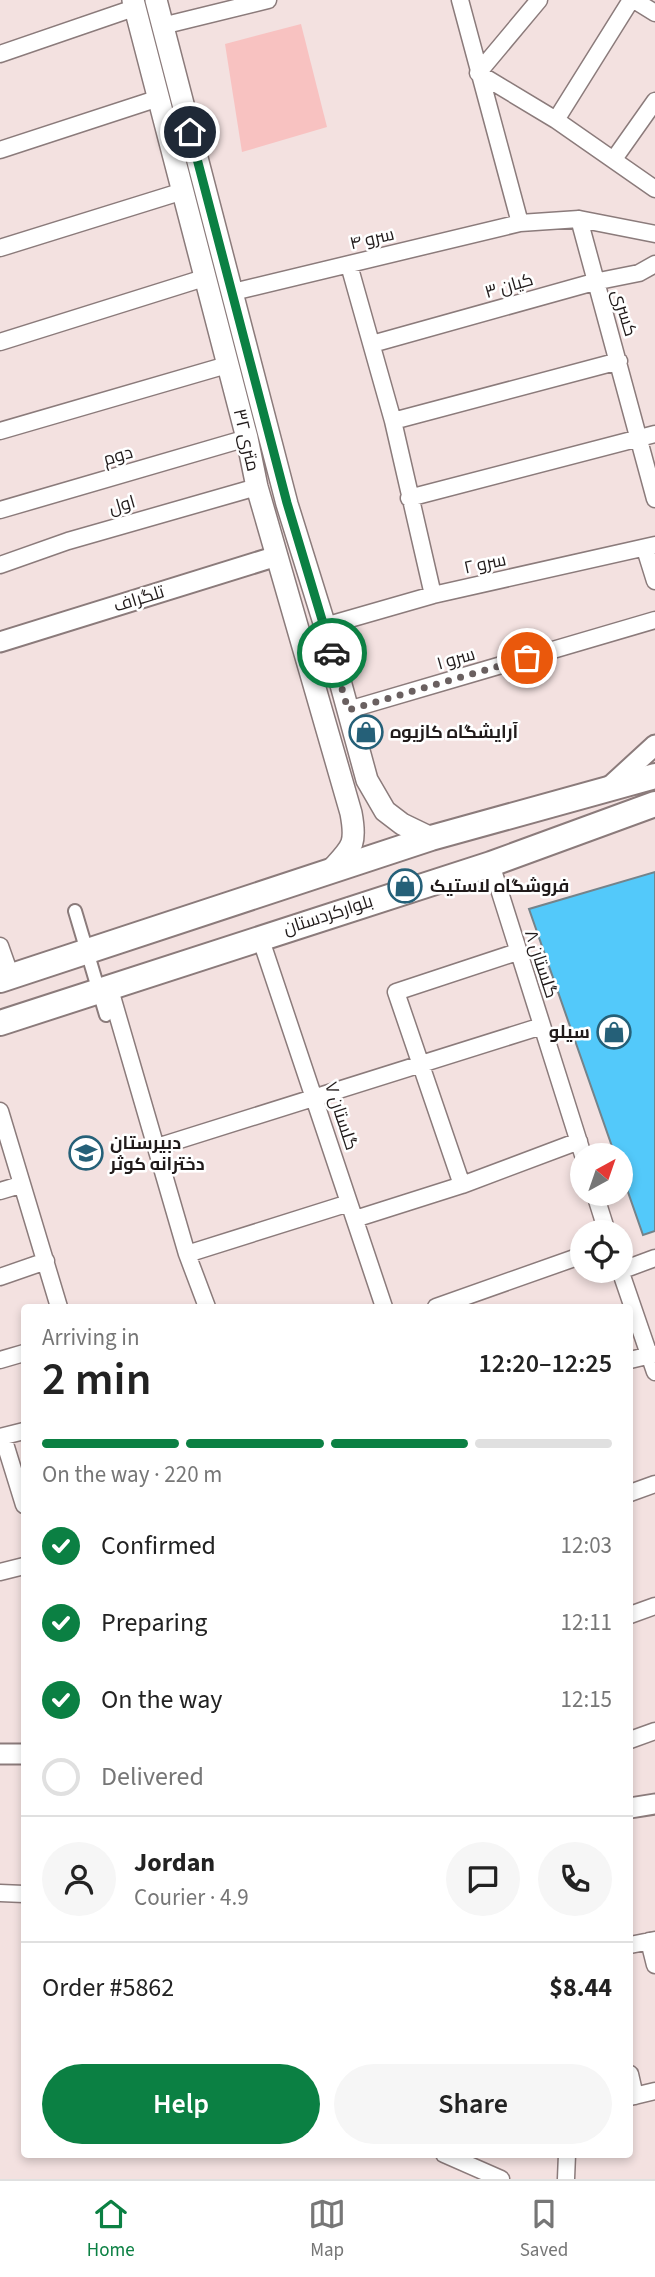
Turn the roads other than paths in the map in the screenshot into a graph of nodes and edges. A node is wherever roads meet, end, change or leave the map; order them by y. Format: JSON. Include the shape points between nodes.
{"nodes":[{"id":1,"x":156,"y":0,"type":"edge"},
{"id":2,"x":268,"y":0,"type":"edge"},
{"id":3,"x":460,"y":0,"type":"edge"},
{"id":4,"x":539,"y":0,"type":"edge"},
{"id":5,"x":632,"y":0,"type":"edge"},
{"id":6,"x":134,"y":4,"type":"edge"},
{"id":7,"x":655,"y":13,"type":"edge"},
{"id":8,"x":152,"y":29,"type":"junction"},
{"id":9,"x":0,"y":54,"type":"edge"},
{"id":10,"x":478,"y":73,"type":"junction"},
{"id":11,"x":159,"y":98,"type":"junction"},
{"id":12,"x":655,"y":101,"type":"edge"},
{"id":13,"x":556,"y":120,"type":"junction"},
{"id":14,"x":0,"y":150,"type":"edge"},
{"id":15,"x":614,"y":159,"type":"junction"},
{"id":16,"x":655,"y":190,"type":"edge"},
{"id":17,"x":180,"y":192,"type":"junction"},
{"id":18,"x":579,"y":219,"type":"junction"},
{"id":19,"x":520,"y":223,"type":"junction"},
{"id":20,"x":655,"y":234,"type":"edge"},
{"id":21,"x":0,"y":248,"type":"edge"},
{"id":22,"x":349,"y":264,"type":"junction"},
{"id":23,"x":655,"y":264,"type":"edge"},
{"id":24,"x":204,"y":278,"type":"junction"},
{"id":25,"x":594,"y":282,"type":"junction"},
{"id":26,"x":233,"y":292,"type":"junction"},
{"id":27,"x":0,"y":342,"type":"edge"},
{"id":28,"x":372,"y":344,"type":"junction"},
{"id":29,"x":619,"y":361,"type":"junction"},
{"id":30,"x":227,"y":365,"type":"junction"},
{"id":31,"x":393,"y":421,"type":"junction"},
{"id":32,"x":0,"y":431,"type":"edge"},
{"id":33,"x":655,"y":434,"type":"edge"},
{"id":34,"x":247,"y":438,"type":"junction"},
{"id":35,"x":638,"y":439,"type":"junction"},
{"id":36,"x":257,"y":487,"type":"junction"},
{"id":37,"x":409,"y":498,"type":"junction"},
{"id":38,"x":655,"y":499,"type":"edge"},
{"id":39,"x":0,"y":510,"type":"edge"},
{"id":40,"x":650,"y":547,"type":"edge"},
{"id":41,"x":277,"y":556,"type":"junction"},
{"id":42,"x":0,"y":565,"type":"edge"},
{"id":43,"x":655,"y":581,"type":"edge"},
{"id":44,"x":433,"y":594,"type":"junction"},
{"id":45,"x":655,"y":620,"type":"edge"},
{"id":46,"x":325,"y":626,"type":"junction"},
{"id":47,"x":0,"y":642,"type":"edge"},
{"id":48,"x":348,"y":710,"type":"junction"},
{"id":49,"x":655,"y":745,"type":"edge"},
{"id":50,"x":655,"y":776,"type":"edge"},
{"id":51,"x":606,"y":790,"type":"junction"},
{"id":52,"x":648,"y":809,"type":"edge"},
{"id":53,"x":431,"y":838,"type":"junction"},
{"id":54,"x":491,"y":864,"type":"junction"},
{"id":55,"x":331,"y":870,"type":"junction"},
{"id":56,"x":75,"y":911,"type":"dead end"},
{"id":57,"x":260,"y":937,"type":"junction"},
{"id":58,"x":0,"y":946,"type":"edge"},
{"id":59,"x":87,"y":952,"type":"junction"},
{"id":60,"x":517,"y":952,"type":"junction"},
{"id":61,"x":5,"y":978,"type":"edge"},
{"id":62,"x":104,"y":988,"type":"junction"},
{"id":63,"x":106,"y":1015,"type":"dead end"},
{"id":64,"x":0,"y":1023,"type":"edge"},
{"id":65,"x":542,"y":1026,"type":"junction"},
{"id":66,"x":420,"y":1065,"type":"junction"},
{"id":67,"x":314,"y":1097,"type":"junction"},
{"id":68,"x":0,"y":1111,"type":"edge"},
{"id":69,"x":579,"y":1143,"type":"edge"},
{"id":70,"x":157,"y":1147,"type":"junction"},
{"id":71,"x":570,"y":1151,"type":"edge"},
{"id":72,"x":20,"y":1185,"type":"junction"},
{"id":73,"x":462,"y":1185,"type":"junction"},
{"id":74,"x":0,"y":1191,"type":"edge"},
{"id":75,"x":352,"y":1211,"type":"junction"},
{"id":76,"x":187,"y":1254,"type":"junction"},
{"id":77,"x":655,"y":1258,"type":"edge"},
{"id":78,"x":570,"y":1260,"type":"edge"},
{"id":79,"x":46,"y":1261,"type":"junction"},
{"id":80,"x":633,"y":1266,"type":"edge"},
{"id":81,"x":0,"y":1277,"type":"edge"},
{"id":82,"x":625,"y":1283,"type":"edge"},
{"id":83,"x":59,"y":1304,"type":"edge"},
{"id":84,"x":206,"y":1304,"type":"edge"},
{"id":85,"x":383,"y":1304,"type":"edge"},
{"id":86,"x":444,"y":1304,"type":"edge"},
{"id":87,"x":633,"y":1304,"type":"edge"},
{"id":88,"x":633,"y":1305,"type":"edge"},
{"id":89,"x":21,"y":1354,"type":"edge"},
{"id":90,"x":652,"y":1354,"type":"edge"},
{"id":91,"x":633,"y":1359,"type":"edge"},
{"id":92,"x":0,"y":1360,"type":"edge"},
{"id":93,"x":655,"y":1372,"type":"edge"},
{"id":94,"x":21,"y":1432,"type":"edge"},
{"id":95,"x":1,"y":1437,"type":"edge"},
{"id":96,"x":655,"y":1484,"type":"edge"},
{"id":97,"x":633,"y":1492,"type":"edge"},
{"id":98,"x":21,"y":1496,"type":"edge"},
{"id":99,"x":21,"y":1567,"type":"edge"},
{"id":100,"x":0,"y":1572,"type":"edge"},
{"id":101,"x":655,"y":1606,"type":"edge"},
{"id":102,"x":633,"y":1614,"type":"edge"},
{"id":103,"x":655,"y":1731,"type":"edge"},
{"id":104,"x":633,"y":1739,"type":"edge"},
{"id":105,"x":0,"y":1754,"type":"edge"},
{"id":106,"x":21,"y":1754,"type":"edge"},
{"id":107,"x":655,"y":1804,"type":"edge"},
{"id":108,"x":633,"y":1808,"type":"edge"},
{"id":109,"x":0,"y":1894,"type":"edge"},
{"id":110,"x":21,"y":1894,"type":"edge"},
{"id":111,"x":652,"y":1941,"type":"edge"},
{"id":112,"x":633,"y":1944,"type":"edge"},
{"id":113,"x":655,"y":1965,"type":"edge"},
{"id":114,"x":655,"y":2091,"type":"edge"},
{"id":115,"x":633,"y":2096,"type":"edge"},
{"id":116,"x":453,"y":2158,"type":"edge"},
{"id":117,"x":568,"y":2158,"type":"edge"},
{"id":118,"x":501,"y":2179,"type":"edge"},
{"id":119,"x":566,"y":2179,"type":"edge"}],
"edges":[{"from":1,"to":8,"type":"main road","name":"۳۲ متری"},
{"from":2,"to":8,"type":"street"},
{"from":3,"to":10,"type":"street"},
{"from":4,"to":10,"type":"street"},
{"from":5,"to":7,"type":"street"},
{"from":5,"to":13,"type":"street"},
{"from":6,"to":8,"type":"main road","name":"۳۲ متری"},
{"from":6,"to":9,"type":"street"},
{"from":8,"to":11,"type":"main road","name":"۳۲ متری"},
{"from":8,"to":26,"type":"main road","name":"۳۲ متری"},
{"from":10,"to":13,"type":"street"},
{"from":10,"to":19,"type":"street"},
{"from":11,"to":14,"type":"street"},
{"from":11,"to":17,"type":"main road","name":"۳۲ متری"},
{"from":12,"to":15,"type":"street"},
{"from":13,"to":15,"type":"street"},
{"from":15,"to":16,"type":"street"},
{"from":17,"to":21,"type":"street"},
{"from":17,"to":24,"type":"main road","name":"۳۲ متری"},
{"from":18,"to":19,"type":"street","name":"سرو ۴"},
{"from":18,"to":20,"type":"street","name":"سرو ۴"},
{"from":18,"to":25,"type":"street","name":"کسری"},
{"from":19,"to":22,"type":"street","name":"سرو ۴"},
{"from":22,"to":26,"type":"street","name":"سرو ۴"},
{"from":22,"to":28,"type":"street"},
{"from":23,"to":25,"type":"street","name":"کیان ۳"},
{"from":24,"to":27,"type":"street"},
{"from":24,"to":30,"type":"main road","name":"۳۲ متری"},
{"from":25,"to":28,"type":"street","name":"کیان ۳"},
{"from":25,"to":29,"type":"street","name":"کسری"},
{"from":26,"to":46,"type":"main road","name":"۳۲ متری","via":[[287,503]]},
{"from":28,"to":31,"type":"street"},
{"from":29,"to":31,"type":"street"},
{"from":29,"to":35,"type":"street","name":"کسری"},
{"from":30,"to":32,"type":"street"},
{"from":30,"to":34,"type":"main road","name":"۳۲ متری"},
{"from":31,"to":37,"type":"street"},
{"from":33,"to":35,"type":"street"},
{"from":34,"to":36,"type":"main road","name":"۳۲ متری"},
{"from":34,"to":39,"type":"street","name":"دوم"},
{"from":35,"to":37,"type":"street"},
{"from":35,"to":38,"type":"street","name":"کسری"},
{"from":36,"to":41,"type":"main road","name":"۳۲ متری"},
{"from":36,"to":42,"type":"street","name":"اول"},
{"from":37,"to":44,"type":"street"},
{"from":40,"to":43,"type":"street"},
{"from":40,"to":44,"type":"street","name":"سرو ۲"},
{"from":41,"to":47,"type":"street","name":"تلگراف"},
{"from":41,"to":55,"type":"main road","name":"۳۲ متری","via":[[353,825],[352,846]]},
{"from":44,"to":46,"type":"street","name":"سرو ۲"},
{"from":45,"to":48,"type":"street","name":"سرو ۱"},
{"from":46,"to":48,"type":"main road","name":"۳۲ متری"},
{"from":48,"to":53,"type":"main road","name":"۳۲ متری","via":[[366,780],[385,811]]},
{"from":49,"to":51,"type":"street"},
{"from":50,"to":51,"type":"main road"},
{"from":51,"to":53,"type":"main road"},
{"from":52,"to":54,"type":"main road","name":"بلوارکردستان"},
{"from":53,"to":55,"type":"main road"},
{"from":54,"to":57,"type":"main road","name":"بلوارکردستان"},
{"from":54,"to":60,"type":"street","name":"گلستان ۸"},
{"from":55,"to":59,"type":"main road"},
{"from":56,"to":59,"type":"street"},
{"from":57,"to":62,"type":"main road","name":"بلوارکردستان"},
{"from":57,"to":67,"type":"street","name":"گلستان ۷"},
{"from":58,"to":61,"type":"street"},
{"from":59,"to":61,"type":"main road"},
{"from":59,"to":62,"type":"street"},
{"from":60,"to":65,"type":"street","name":"گلستان ۸"},
{"from":60,"to":66,"type":"street","via":[[396,992]]},
{"from":62,"to":63,"type":"street"},
{"from":62,"to":64,"type":"main road","name":"بلوارکردستان"},
{"from":62,"to":70,"type":"street"},
{"from":65,"to":66,"type":"street"},
{"from":65,"to":69,"type":"street","name":"گلستان ۸"},
{"from":66,"to":67,"type":"street"},
{"from":66,"to":73,"type":"street"},
{"from":67,"to":70,"type":"street"},
{"from":67,"to":75,"type":"street","name":"گلستان ۷"},
{"from":68,"to":72,"type":"street"},
{"from":70,"to":76,"type":"street"},
{"from":71,"to":73,"type":"street"},
{"from":72,"to":74,"type":"street"},
{"from":72,"to":79,"type":"street"},
{"from":73,"to":75,"type":"street"},
{"from":75,"to":76,"type":"street"},
{"from":75,"to":85,"type":"street","name":"گلستان ۷"},
{"from":76,"to":84,"type":"street"},
{"from":77,"to":80,"type":"street"},
{"from":78,"to":86,"type":"street"},
{"from":79,"to":81,"type":"street"},
{"from":79,"to":83,"type":"street"},
{"from":82,"to":87,"type":"street"},
{"from":88,"to":90,"type":"street"},
{"from":89,"to":92,"type":"street"},
{"from":90,"to":91,"type":"street"},
{"from":90,"to":93,"type":"street"},
{"from":94,"to":95,"type":"street"},
{"from":95,"to":98,"type":"street"},
{"from":96,"to":97,"type":"street"},
{"from":99,"to":100,"type":"street"},
{"from":101,"to":102,"type":"street"},
{"from":103,"to":104,"type":"street"},
{"from":105,"to":106,"type":"street"},
{"from":107,"to":108,"type":"street"},
{"from":109,"to":110,"type":"street"},
{"from":111,"to":112,"type":"street"},
{"from":111,"to":113,"type":"street"},
{"from":114,"to":115,"type":"street"},
{"from":116,"to":118,"type":"street"},
{"from":117,"to":119,"type":"street"}]}
